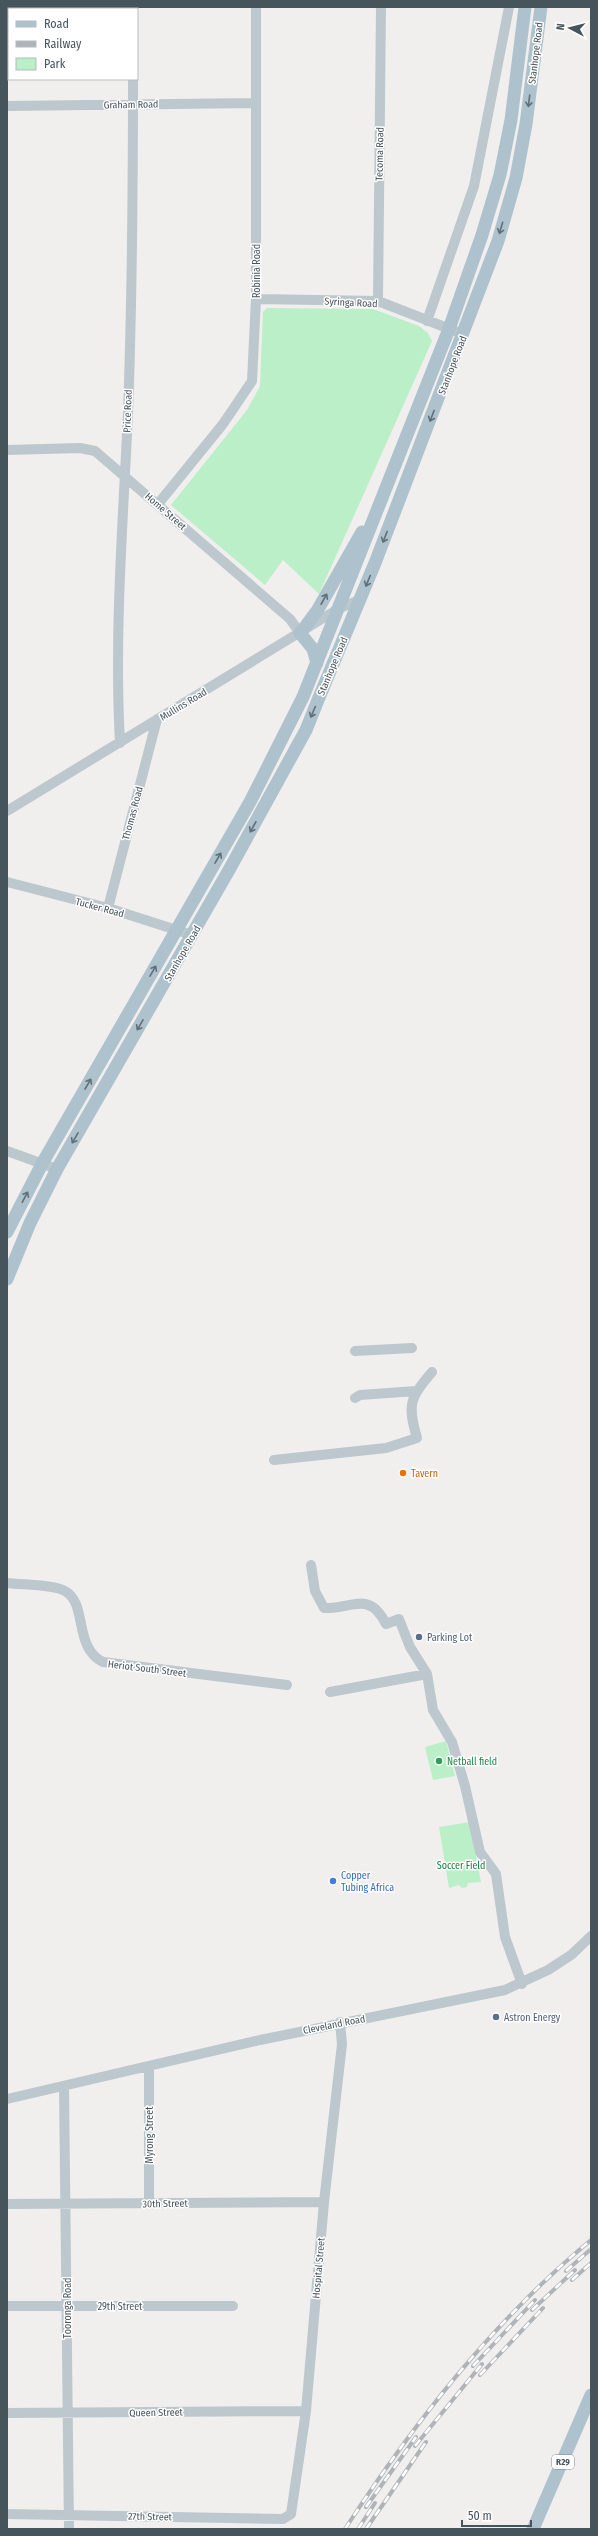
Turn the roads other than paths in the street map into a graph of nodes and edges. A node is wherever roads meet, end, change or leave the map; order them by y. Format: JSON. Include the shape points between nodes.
{"nodes":[{"id":1,"x":256,"y":7,"type":"edge"},
{"id":2,"x":381,"y":7,"type":"edge"},
{"id":3,"x":509,"y":7,"type":"edge"},
{"id":4,"x":525,"y":7,"type":"edge"},
{"id":5,"x":541,"y":7,"type":"edge"},
{"id":6,"x":501,"y":57,"type":"junction"},
{"id":7,"x":519,"y":58,"type":"junction"},
{"id":8,"x":133,"y":80,"type":"edge"},
{"id":9,"x":255,"y":103,"type":"junction"},
{"id":10,"x":133,"y":104,"type":"junction"},
{"id":11,"x":7,"y":106,"type":"edge"},
{"id":12,"x":500,"y":174,"type":"junction"},
{"id":13,"x":516,"y":178,"type":"junction"},
{"id":14,"x":256,"y":299,"type":"junction"},
{"id":15,"x":378,"y":301,"type":"junction"},
{"id":16,"x":428,"y":321,"type":"junction"},
{"id":17,"x":449,"y":329,"type":"junction"},
{"id":18,"x":463,"y":334,"type":"junction"},
{"id":19,"x":7,"y":450,"type":"edge"},
{"id":20,"x":124,"y":476,"type":"junction"},
{"id":21,"x":386,"y":489,"type":"junction"},
{"id":22,"x":158,"y":504,"type":"junction"},
{"id":23,"x":361,"y":599,"type":"junction"},
{"id":24,"x":338,"y":609,"type":"junction"},
{"id":25,"x":301,"y":632,"type":"junction"},
{"id":26,"x":317,"y":663,"type":"junction"},
{"id":27,"x":157,"y":719,"type":"junction"},
{"id":28,"x":120,"y":743,"type":"junction"},
{"id":29,"x":7,"y":811,"type":"edge"},
{"id":30,"x":7,"y":882,"type":"edge"},
{"id":31,"x":108,"y":908,"type":"junction"},
{"id":32,"x":177,"y":930,"type":"junction"},
{"id":33,"x":192,"y":935,"type":"junction"},
{"id":34,"x":143,"y":988,"type":"junction"},
{"id":35,"x":157,"y":996,"type":"junction"},
{"id":36,"x":7,"y":1151,"type":"edge"},
{"id":37,"x":43,"y":1162,"type":"junction"},
{"id":38,"x":57,"y":1169,"type":"junction"},
{"id":39,"x":9,"y":1228,"type":"edge"},
{"id":40,"x":25,"y":1233,"type":"junction"},
{"id":41,"x":7,"y":1279,"type":"edge"},
{"id":42,"x":412,"y":1348,"type":"dead end"},
{"id":43,"x":355,"y":1351,"type":"dead end"},
{"id":44,"x":432,"y":1372,"type":"dead end"},
{"id":45,"x":416,"y":1391,"type":"junction"},
{"id":46,"x":355,"y":1398,"type":"dead end"},
{"id":47,"x":274,"y":1460,"type":"dead end"},
{"id":48,"x":311,"y":1565,"type":"dead end"},
{"id":49,"x":7,"y":1583,"type":"edge"},
{"id":50,"x":427,"y":1674,"type":"junction"},
{"id":51,"x":286,"y":1685,"type":"dead end"},
{"id":52,"x":330,"y":1692,"type":"dead end"},
{"id":53,"x":591,"y":1936,"type":"edge"},
{"id":54,"x":522,"y":1984,"type":"junction"},
{"id":55,"x":340,"y":2022,"type":"junction"},
{"id":56,"x":149,"y":2066,"type":"junction"},
{"id":57,"x":64,"y":2086,"type":"junction"},
{"id":58,"x":7,"y":2099,"type":"edge"},
{"id":59,"x":324,"y":2202,"type":"junction"},
{"id":60,"x":149,"y":2203,"type":"junction"},
{"id":61,"x":7,"y":2204,"type":"edge"},
{"id":62,"x":66,"y":2204,"type":"junction"},
{"id":63,"x":7,"y":2306,"type":"edge"},
{"id":64,"x":67,"y":2306,"type":"junction"},
{"id":65,"x":233,"y":2306,"type":"dead end"},
{"id":66,"x":591,"y":2395,"type":"edge"},
{"id":67,"x":306,"y":2411,"type":"junction"},
{"id":68,"x":7,"y":2413,"type":"edge"},
{"id":69,"x":67,"y":2414,"type":"junction"},
{"id":70,"x":7,"y":2514,"type":"edge"},
{"id":71,"x":292,"y":2514,"type":"joint"},
{"id":72,"x":69,"y":2515,"type":"junction"},
{"id":73,"x":69,"y":2529,"type":"edge"},
{"id":74,"x":534,"y":2529,"type":"edge"}],
"edges":[{"from":1,"to":9,"type":"street","name":"Robinia Road"},
{"from":2,"to":15,"type":"street","name":"Tecoma Road"},
{"from":3,"to":6,"type":"street"},
{"from":4,"to":7,"type":"main road","name":"Stanhope Road"},
{"from":5,"to":13,"type":"main road","name":"Stanhope Road","one_way":true,"via":[[526,124]]},
{"from":6,"to":7,"type":"street"},
{"from":6,"to":16,"type":"street","via":[[474,186]]},
{"from":7,"to":12,"type":"main road","name":"Stanhope Road"},
{"from":8,"to":10,"type":"street","name":"Price Road"},
{"from":9,"to":10,"type":"street","name":"Graham Road"},
{"from":9,"to":14,"type":"street","name":"Robinia Road"},
{"from":10,"to":11,"type":"street","name":"Graham Road"},
{"from":10,"to":20,"type":"street","name":"Price Road"},
{"from":12,"to":13,"type":"main road"},
{"from":12,"to":17,"type":"main road","name":"Stanhope Road"},
{"from":13,"to":18,"type":"main road","name":"Stanhope Road","one_way":true,"via":[[498,241]]},
{"from":14,"to":15,"type":"street","name":"Syringa Road"},
{"from":14,"to":22,"type":"street","name":"Robinia Road","via":[[252,381],[223,424]]},
{"from":15,"to":16,"type":"street","name":"Syringa Road"},
{"from":16,"to":17,"type":"street","name":"Syringa Road"},
{"from":17,"to":18,"type":"street","name":"Syringa Road"},
{"from":17,"to":21,"type":"main road","name":"Stanhope Road"},
{"from":18,"to":23,"type":"main road","name":"Stanhope Road","one_way":true},
{"from":19,"to":20,"type":"street","name":"Home Street","via":[[87,449],[94,451]]},
{"from":20,"to":22,"type":"street","name":"Home Street"},
{"from":20,"to":28,"type":"street","name":"Price Road","via":[[119,598]]},
{"from":21,"to":24,"type":"main road","name":"Stanhope Road"},
{"from":25,"to":21,"type":"main road","one_way":true,"via":[[317,611]]},
{"from":22,"to":25,"type":"street","name":"Home Street","via":[[290,619]]},
{"from":23,"to":24,"type":"street","name":"Mullins Road"},
{"from":23,"to":33,"type":"main road","name":"Stanhope Road","one_way":true,"via":[[306,730]]},
{"from":24,"to":25,"type":"street","name":"Mullins Road"},
{"from":24,"to":26,"type":"main road","name":"Stanhope Road"},
{"from":25,"to":26,"type":"main road","via":[[313,650]]},
{"from":25,"to":27,"type":"street","name":"Mullins Road"},
{"from":32,"to":26,"type":"main road","name":"Stanhope Road","one_way":true,"via":[[283,740]]},
{"from":27,"to":28,"type":"street","name":"Mullins Road"},
{"from":27,"to":31,"type":"street","name":"Thomas Road"},
{"from":28,"to":29,"type":"street","name":"Mullins Road"},
{"from":30,"to":31,"type":"street","name":"Tucker Road"},
{"from":31,"to":32,"type":"street","name":"Tucker Road"},
{"from":32,"to":33,"type":"street","name":"Tucker Road"},
{"from":34,"to":32,"type":"main road","name":"Stanhope Road","one_way":true},
{"from":33,"to":35,"type":"main road","name":"Stanhope Road"},
{"from":34,"to":35,"type":"main road"},
{"from":37,"to":34,"type":"main road","name":"Stanhope Road","one_way":true},
{"from":35,"to":38,"type":"main road","name":"Stanhope Road","one_way":true},
{"from":36,"to":37,"type":"street"},
{"from":37,"to":38,"type":"street"},
{"from":39,"to":37,"type":"main road","name":"Stanhope Road","one_way":true},
{"from":38,"to":40,"type":"main road","name":"Stanhope Road"},
{"from":39,"to":40,"type":"main road"},
{"from":40,"to":41,"type":"main road","name":"Stanhope Road"},
{"from":42,"to":43,"type":"street"},
{"from":44,"to":45,"type":"street"},
{"from":45,"to":46,"type":"street","via":[[360,1395]]},
{"from":45,"to":47,"type":"street","via":[[412,1401],[412,1422],[418,1438],[386,1448]]},
{"from":48,"to":50,"type":"street","via":[[315,1591],[324,1608],[362,1603],[373,1606],[380,1612],[386,1624],[399,1618],[410,1647]]},
{"from":49,"to":51,"type":"street","name":"Heriot South Street","via":[[60,1589],[70,1594],[88,1649],[103,1662]]},
{"from":50,"to":52,"type":"street"},
{"from":50,"to":54,"type":"street","via":[[433,1710],[452,1742],[466,1786],[480,1852],[496,1874],[505,1937]]},
{"from":53,"to":54,"type":"street","name":"Cleveland Road","via":[[571,1955]]},
{"from":54,"to":55,"type":"street","name":"Cleveland Road","via":[[473,1998]]},
{"from":55,"to":56,"type":"street","name":"Cleveland Road"},
{"from":55,"to":59,"type":"street","name":"Hospital Street","via":[[342,2044]]},
{"from":56,"to":57,"type":"street","name":"Cleveland Road"},
{"from":56,"to":60,"type":"street","name":"Myrong Street"},
{"from":57,"to":58,"type":"street","name":"Cleveland Road"},
{"from":57,"to":62,"type":"street","name":"Tooronga Road"},
{"from":59,"to":60,"type":"street","name":"30th Street"},
{"from":59,"to":67,"type":"street","name":"Hospital Street"},
{"from":60,"to":62,"type":"street","name":"30th Street"},
{"from":61,"to":62,"type":"street","name":"30th Street"},
{"from":62,"to":64,"type":"street","name":"Tooronga Road"},
{"from":63,"to":64,"type":"street","name":"29th Street"},
{"from":64,"to":65,"type":"street","name":"29th Street"},
{"from":64,"to":69,"type":"street","name":"Tooronga Road"},
{"from":66,"to":74,"type":"main road","number":"R29"},
{"from":67,"to":69,"type":"street","name":"Queen Street"},
{"from":67,"to":71,"type":"street","name":"Hospital Street"},
{"from":68,"to":69,"type":"street","name":"Queen Street"},
{"from":69,"to":72,"type":"street","name":"Tooronga Road"},
{"from":70,"to":72,"type":"street","name":"27th Street"},
{"from":71,"to":72,"type":"street","name":"27th Street","via":[[283,2519]]},
{"from":72,"to":73,"type":"street","name":"Tooronga Road"}]}
